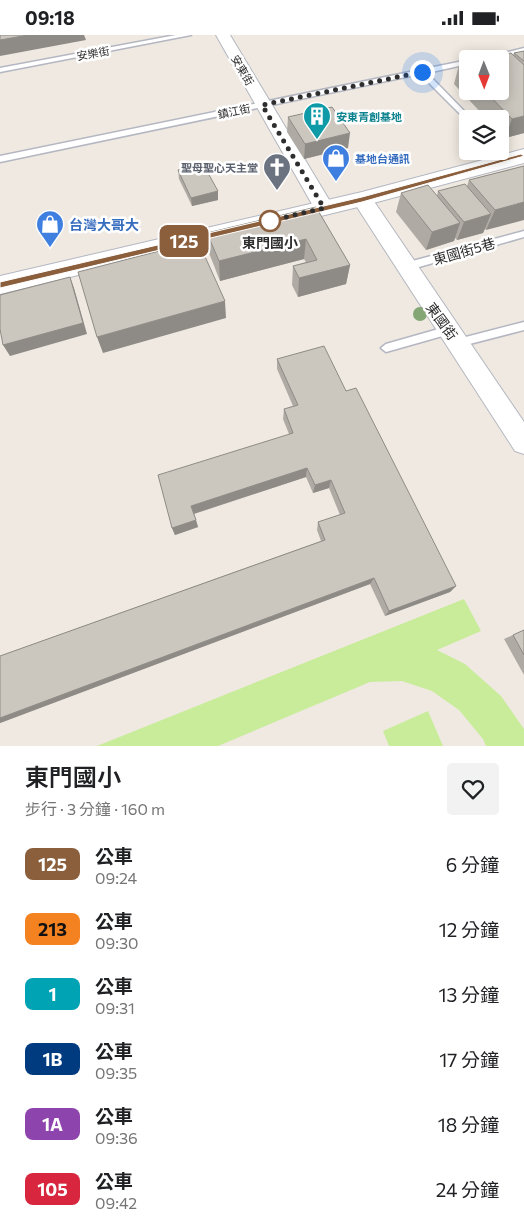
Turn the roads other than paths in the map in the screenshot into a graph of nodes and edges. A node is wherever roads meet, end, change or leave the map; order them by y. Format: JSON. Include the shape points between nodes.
{"nodes":[{"id":1,"x":187,"y":35,"type":"edge"},
{"id":2,"x":223,"y":35,"type":"edge"},
{"id":3,"x":524,"y":50,"type":"edge"},
{"id":4,"x":509,"y":53,"type":"edge"},
{"id":5,"x":459,"y":64,"type":"edge"},
{"id":6,"x":0,"y":70,"type":"edge"},
{"id":7,"x":422,"y":72,"type":"junction"},
{"id":8,"x":262,"y":105,"type":"junction"},
{"id":9,"x":459,"y":111,"type":"edge"},
{"id":10,"x":524,"y":156,"type":"edge"},
{"id":11,"x":0,"y":159,"type":"edge"},
{"id":12,"x":362,"y":199,"type":"junction"},
{"id":13,"x":324,"y":208,"type":"junction"},
{"id":14,"x":524,"y":234,"type":"edge"},
{"id":15,"x":405,"y":267,"type":"junction"},
{"id":16,"x":0,"y":285,"type":"edge"},
{"id":17,"x":524,"y":326,"type":"edge"},
{"id":18,"x":454,"y":337,"type":"junction"},
{"id":19,"x":386,"y":348,"type":"dead end"},
{"id":20,"x":524,"y":443,"type":"edge"}],
"edges":[{"from":1,"to":6,"type":"lane","name":"安樂街"},
{"from":2,"to":8,"type":"street","name":"安東街"},
{"from":3,"to":4,"type":"lane"},
{"from":5,"to":7,"type":"lane","name":"鎮江街"},
{"from":7,"to":8,"type":"lane","name":"鎮江街"},
{"from":7,"to":9,"type":"lane"},
{"from":8,"to":11,"type":"lane","name":"鎮江街"},
{"from":8,"to":13,"type":"street","name":"安東街"},
{"from":10,"to":12,"type":"street"},
{"from":12,"to":13,"type":"street"},
{"from":12,"to":15,"type":"street","name":"東國街"},
{"from":13,"to":16,"type":"street"},
{"from":14,"to":15,"type":"lane","name":"東國街5巷"},
{"from":15,"to":18,"type":"street","name":"東國街"},
{"from":17,"to":18,"type":"lane"},
{"from":18,"to":19,"type":"lane"},
{"from":18,"to":20,"type":"street","name":"東國街"}]}
